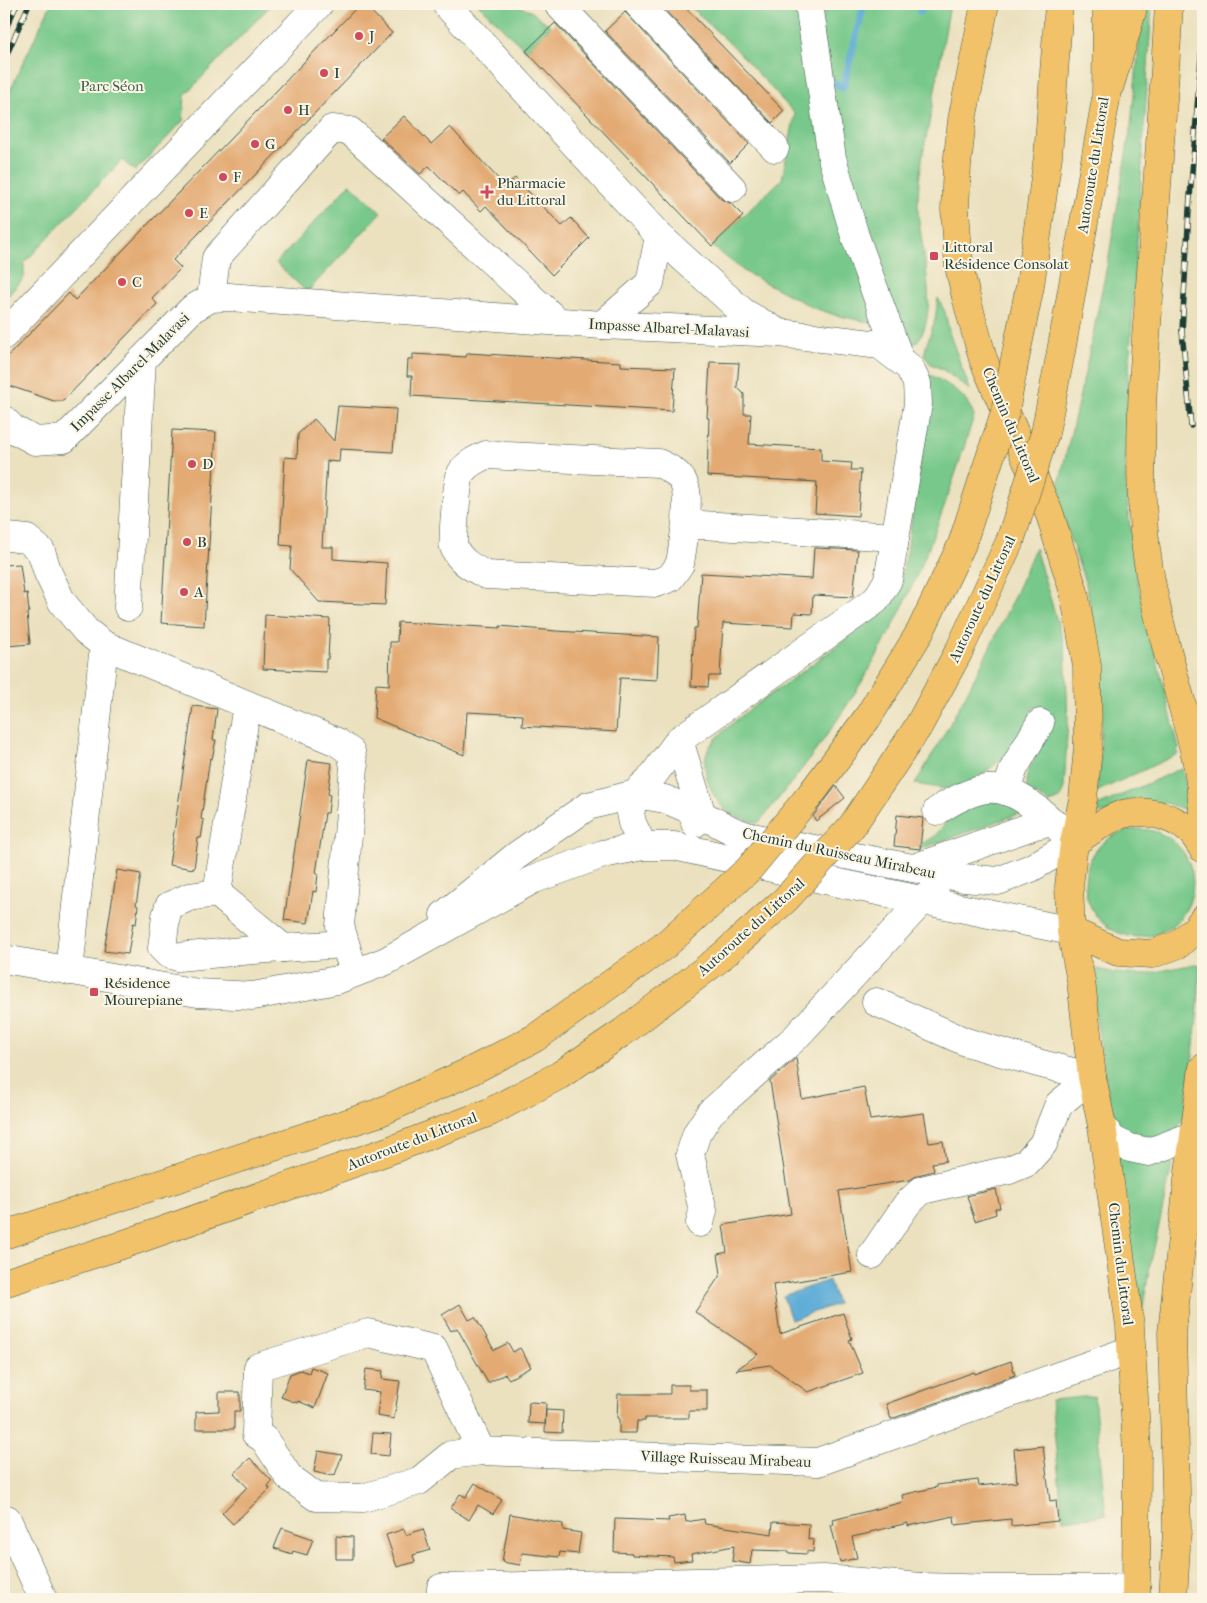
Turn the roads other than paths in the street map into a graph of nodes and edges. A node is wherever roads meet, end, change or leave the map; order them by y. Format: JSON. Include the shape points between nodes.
{"nodes":[{"id":1,"x":319,"y":4,"type":"edge"},
{"id":2,"x":446,"y":4,"type":"edge"},
{"id":3,"x":558,"y":4,"type":"edge"},
{"id":4,"x":638,"y":4,"type":"edge"},
{"id":5,"x":809,"y":4,"type":"edge"},
{"id":6,"x":985,"y":4,"type":"edge"},
{"id":7,"x":1059,"y":4,"type":"edge"},
{"id":8,"x":1107,"y":4,"type":"edge"},
{"id":9,"x":1132,"y":4,"type":"edge"},
{"id":10,"x":1169,"y":4,"type":"edge"},
{"id":11,"x":1106,"y":98,"type":"junction"},
{"id":12,"x":775,"y":148,"type":"dead end"},
{"id":13,"x":732,"y":188,"type":"dead end"},
{"id":14,"x":659,"y":236,"type":"junction"},
{"id":15,"x":210,"y":298,"type":"junction"},
{"id":16,"x":558,"y":322,"type":"junction"},
{"id":17,"x":602,"y":325,"type":"junction"},
{"id":18,"x":780,"y":333,"type":"junction"},
{"id":19,"x":4,"y":335,"type":"edge"},
{"id":20,"x":142,"y":360,"type":"junction"},
{"id":21,"x":900,"y":360,"type":"junction"},
{"id":22,"x":4,"y":420,"type":"edge"},
{"id":23,"x":686,"y":524,"type":"junction"},
{"id":24,"x":895,"y":537,"type":"junction"},
{"id":25,"x":4,"y":538,"type":"edge"},
{"id":26,"x":128,"y":606,"type":"dead end"},
{"id":27,"x":104,"y":645,"type":"junction"},
{"id":28,"x":247,"y":705,"type":"junction"},
{"id":29,"x":1040,"y":723,"type":"dead end"},
{"id":30,"x":680,"y":740,"type":"junction"},
{"id":31,"x":1006,"y":791,"type":"junction"},
{"id":32,"x":635,"y":794,"type":"junction"},
{"id":33,"x":937,"y":811,"type":"dead end"},
{"id":34,"x":1203,"y":811,"type":"edge"},
{"id":35,"x":702,"y":815,"type":"junction"},
{"id":36,"x":1053,"y":822,"type":"junction"},
{"id":37,"x":1074,"y":843,"type":"junction"},
{"id":38,"x":643,"y":846,"type":"junction"},
{"id":39,"x":674,"y":846,"type":"junction"},
{"id":40,"x":1203,"y":849,"type":"edge"},
{"id":41,"x":914,"y":868,"type":"junction"},
{"id":42,"x":998,"y":882,"type":"junction"},
{"id":43,"x":217,"y":893,"type":"junction"},
{"id":44,"x":923,"y":900,"type":"junction"},
{"id":45,"x":1203,"y":919,"type":"edge"},
{"id":46,"x":1071,"y":931,"type":"junction"},
{"id":47,"x":345,"y":944,"type":"junction"},
{"id":48,"x":283,"y":948,"type":"junction"},
{"id":49,"x":4,"y":959,"type":"edge"},
{"id":50,"x":386,"y":961,"type":"junction"},
{"id":51,"x":69,"y":971,"type":"junction"},
{"id":52,"x":354,"y":973,"type":"junction"},
{"id":53,"x":876,"y":1002,"type":"dead end"},
{"id":54,"x":1203,"y":1068,"type":"edge"},
{"id":55,"x":1092,"y":1077,"type":"junction"},
{"id":56,"x":1102,"y":1126,"type":"junction"},
{"id":57,"x":1194,"y":1135,"type":"junction"},
{"id":58,"x":700,"y":1223,"type":"dead end"},
{"id":59,"x":4,"y":1235,"type":"edge"},
{"id":60,"x":872,"y":1255,"type":"dead end"},
{"id":61,"x":4,"y":1283,"type":"edge"},
{"id":62,"x":1131,"y":1350,"type":"junction"},
{"id":63,"x":482,"y":1451,"type":"junction"},
{"id":64,"x":7,"y":1519,"type":"dead end"},
{"id":65,"x":922,"y":1593,"type":"edge"},
{"id":66,"x":997,"y":1594,"type":"edge"},
{"id":67,"x":1136,"y":1594,"type":"edge"},
{"id":68,"x":1085,"y":1595,"type":"edge"},
{"id":69,"x":43,"y":1599,"type":"edge"},
{"id":70,"x":441,"y":1599,"type":"edge"},
{"id":71,"x":1174,"y":1599,"type":"edge"}],
"edges":[{"from":1,"to":19,"type":"street"},
{"from":2,"to":14,"type":"street"},
{"from":3,"to":13,"type":"street"},
{"from":4,"to":12,"type":"street"},
{"from":5,"to":21,"type":"street","via":[[832,158],[855,236]]},
{"from":6,"to":37,"type":"main road","name":"Chemin du Littoral","via":[[962,120],[957,165],[955,210],[959,266],[983,359],[1050,515],[1082,630],[1087,666],[1088,748]]},
{"from":7,"to":59,"type":"main road","bridge":true,"via":[[1048,156],[1030,286],[1005,412],[962,544],[920,632],[868,717],[811,794],[749,869],[664,946],[536,1038],[471,1071],[378,1113]]},
{"from":8,"to":11,"type":"main road","name":"Autoroute du Littoral"},
{"from":9,"to":11,"type":"main road"},
{"from":10,"to":34,"type":"main road","via":[[1148,310],[1141,489],[1152,590],[1196,756]]},
{"from":11,"to":61,"type":"main road","name":"Autoroute du Littoral","bridge":true,"via":[[1045,433],[1010,542],[959,651],[918,727],[852,826],[786,899],[720,958],[624,1032],[560,1075],[490,1112],[119,1246]]},
{"from":14,"to":17,"type":"street","via":[[650,283]]},
{"from":14,"to":18,"type":"street","via":[[742,312]]},
{"from":15,"to":16,"type":"street","name":"Impasse Albarel-Malavasi"},
{"from":15,"to":16,"type":"street","via":[[216,258],[332,129],[350,130]]},
{"from":15,"to":20,"type":"street","name":"Impasse Albarel-Malavasi","via":[[192,309]]},
{"from":16,"to":17,"type":"street","name":"Impasse Albarel-Malavasi"},
{"from":17,"to":18,"type":"street","name":"Impasse Albarel-Malavasi"},
{"from":18,"to":21,"type":"street","name":"Impasse Albarel-Malavasi","via":[[880,346]]},
{"from":20,"to":22,"type":"street","name":"Impasse Albarel-Malavasi","via":[[64,439],[35,441]]},
{"from":20,"to":26,"type":"street"},
{"from":21,"to":24,"type":"street","name":"Impasse Albarel-Malavasi","via":[[909,366],[917,383],[918,404]]},
{"from":23,"to":23,"type":"street","via":[[686,490],[680,476],[658,463],[486,455],[474,460],[462,472],[458,484],[454,546],[460,558],[486,575],[656,583],[670,578],[680,564]]},
{"from":23,"to":24,"type":"street"},
{"from":24,"to":30,"type":"street","name":"Impasse Albarel-Malavasi","via":[[888,580],[876,600]]},
{"from":25,"to":27,"type":"street","via":[[27,539],[41,551],[62,602],[86,632]]},
{"from":27,"to":28,"type":"street"},
{"from":27,"to":51,"type":"street"},
{"from":28,"to":43,"type":"street"},
{"from":28,"to":47,"type":"street","via":[[337,742],[351,752],[354,767],[340,926]]},
{"from":29,"to":31,"type":"street","via":[[1014,768]]},
{"from":30,"to":32,"type":"street","name":"Impasse Albarel-Malavasi"},
{"from":30,"to":35,"type":"street"},
{"from":31,"to":33,"type":"street","via":[[987,789],[967,794]]},
{"from":31,"to":36,"type":"street","via":[[1026,801]]},
{"from":32,"to":35,"type":"street","name":"Chemin du Ruisseau Mirabeau","via":[[665,799]]},
{"from":32,"to":38,"type":"street","via":[[630,813]]},
{"from":32,"to":50,"type":"street","name":"Chemin du Ruisseau Mirabeau","via":[[588,806],[516,856]]},
{"from":35,"to":39,"type":"street"},
{"from":35,"to":41,"type":"street","name":"Chemin du Ruisseau Mirabeau","via":[[747,836]]},
{"from":36,"to":37,"type":"street"},
{"from":36,"to":41,"type":"street","via":[[1035,825]]},
{"from":37,"to":40,"type":"main road","via":[[1120,815],[1135,812],[1176,821],[1191,832]]},
{"from":37,"to":42,"type":"street","name":"Chemin du Ruisseau Mirabeau","via":[[1031,868]]},
{"from":37,"to":46,"type":"main road","name":"Chemin du Littoral","via":[[1069,886]]},
{"from":38,"to":39,"type":"street","name":"Chemin du Ruisseau Mirabeau"},
{"from":38,"to":50,"type":"street","name":"Chemin du Ruisseau Mirabeau","via":[[603,854],[532,880]]},
{"from":39,"to":44,"type":"street","name":"Chemin du Ruisseau Mirabeau"},
{"from":41,"to":42,"type":"street","name":"Chemin du Ruisseau Mirabeau"},
{"from":42,"to":44,"type":"street","via":[[931,894]]},
{"from":43,"to":48,"type":"street"},
{"from":43,"to":48,"type":"street","via":[[190,897],[169,906],[162,948],[168,954],[178,957]]},
{"from":44,"to":46,"type":"street","name":"Chemin du Ruisseau Mirabeau"},
{"from":44,"to":58,"type":"street","via":[[795,1038],[710,1113],[697,1133],[690,1154],[703,1211]]},
{"from":45,"to":46,"type":"main road","via":[[1179,944],[1152,954],[1118,952]]},
{"from":46,"to":55,"type":"main road","name":"Chemin du Littoral","via":[[1081,981]]},
{"from":47,"to":48,"type":"street"},
{"from":47,"to":52,"type":"street"},
{"from":49,"to":51,"type":"street","name":"Chemin du Ruisseau Mirabeau"},
{"from":50,"to":52,"type":"street","name":"Chemin du Ruisseau Mirabeau"},
{"from":51,"to":52,"type":"street","name":"Chemin du Ruisseau Mirabeau","via":[[198,993],[253,996],[337,980]]},
{"from":53,"to":55,"type":"street","via":[[966,1042]]},
{"from":54,"to":57,"type":"main road"},
{"from":55,"to":56,"type":"main road","name":"Chemin du Littoral"},
{"from":55,"to":60,"type":"street","via":[[1059,1104],[1043,1144],[1026,1163],[922,1190],[907,1204]]},
{"from":56,"to":57,"type":"street","via":[[1113,1140],[1150,1152]]},
{"from":56,"to":62,"type":"main road","name":"Chemin du Littoral"},
{"from":57,"to":71,"type":"main road","via":[[1172,1333],[1177,1530]]},
{"from":62,"to":63,"type":"street","name":"Village Ruisseau Mirabeau","via":[[818,1462]]},
{"from":62,"to":67,"type":"main road","name":"Chemin du Littoral","via":[[1137,1452]]},
{"from":63,"to":63,"type":"street","name":"Village Ruisseau Mirabeau","via":[[434,1349],[368,1333],[258,1367],[256,1434],[264,1439],[289,1477],[316,1497],[363,1498],[419,1481],[451,1455]]},
{"from":64,"to":69,"type":"street"},
{"from":65,"to":66,"type":"street"},
{"from":65,"to":70,"type":"street","via":[[824,1579],[441,1588]]},
{"from":66,"to":68,"type":"street"},
{"from":67,"to":68,"type":"street"}]}
